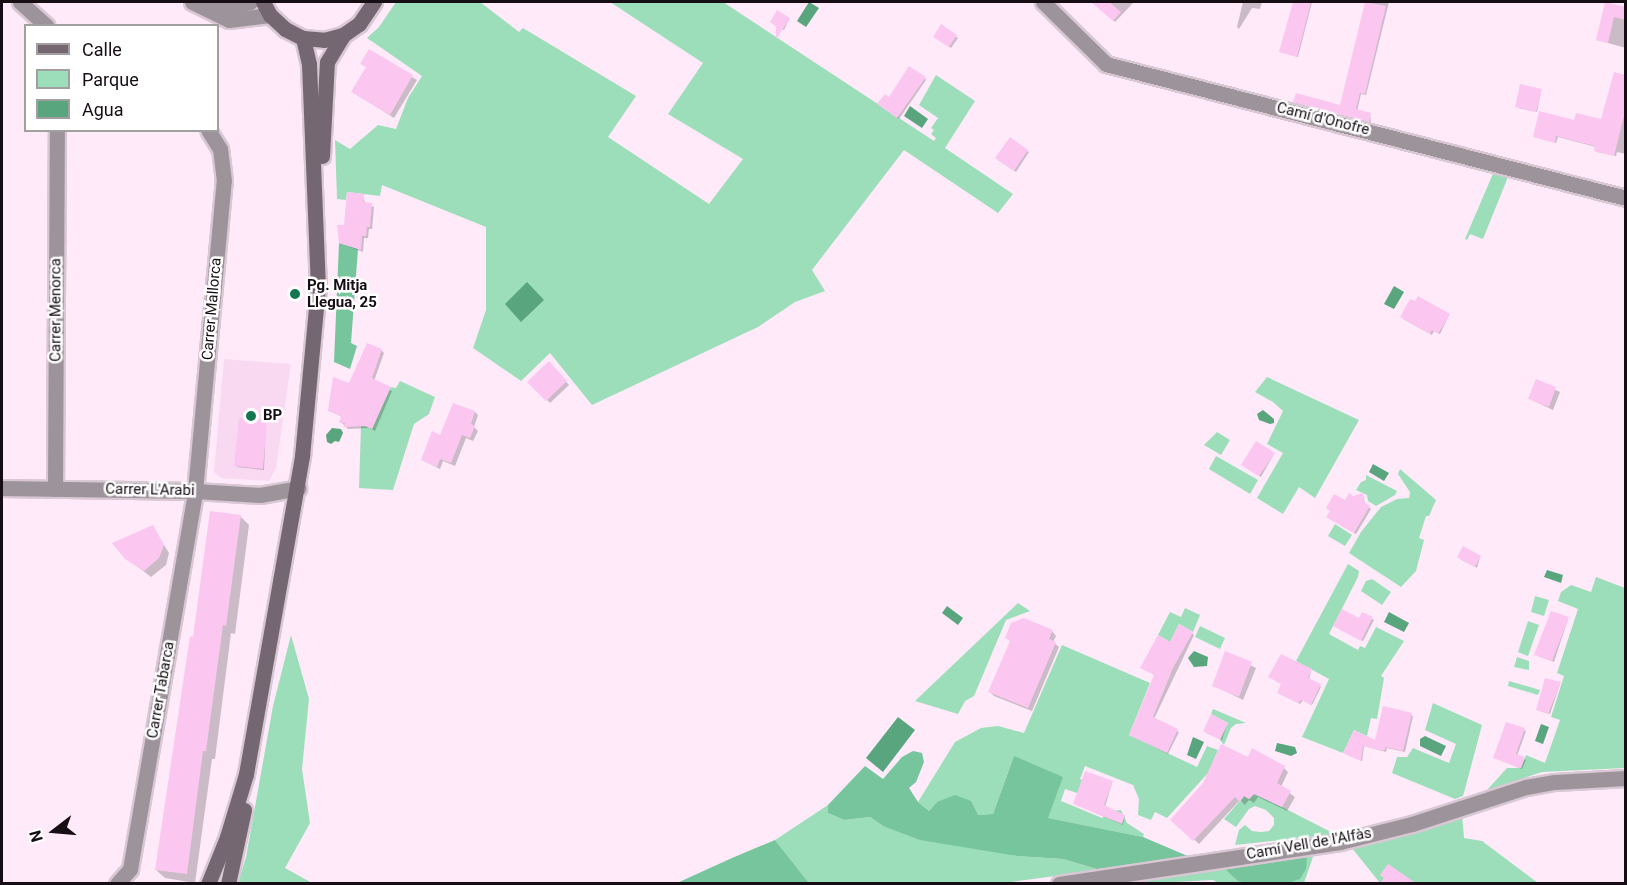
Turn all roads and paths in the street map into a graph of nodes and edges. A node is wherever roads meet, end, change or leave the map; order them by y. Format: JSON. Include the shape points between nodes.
{"nodes":[{"id":1,"x":20,"y":2,"type":"edge"},
{"id":2,"x":192,"y":2,"type":"edge"},
{"id":3,"x":250,"y":2,"type":"edge"},
{"id":4,"x":374,"y":2,"type":"edge"},
{"id":5,"x":1043,"y":2,"type":"edge"},
{"id":6,"x":267,"y":8,"type":"edge"},
{"id":7,"x":212,"y":10,"type":"junction"},
{"id":8,"x":45,"y":24,"type":"edge"},
{"id":9,"x":343,"y":35,"type":"junction"},
{"id":10,"x":303,"y":38,"type":"junction"},
{"id":11,"x":57,"y":132,"type":"edge"},
{"id":12,"x":209,"y":132,"type":"edge"},
{"id":13,"x":1626,"y":198,"type":"edge"},
{"id":14,"x":317,"y":243,"type":"junction"},
{"id":15,"x":2,"y":488,"type":"edge"},
{"id":16,"x":298,"y":488,"type":"junction"},
{"id":17,"x":55,"y":489,"type":"junction"},
{"id":18,"x":195,"y":491,"type":"junction"},
{"id":19,"x":246,"y":774,"type":"junction"},
{"id":20,"x":1626,"y":778,"type":"edge"},
{"id":21,"x":117,"y":884,"type":"edge"},
{"id":22,"x":207,"y":884,"type":"edge"},
{"id":23,"x":228,"y":884,"type":"edge"},
{"id":24,"x":1059,"y":884,"type":"edge"}],
"edges":[{"from":1,"to":8,"type":"street"},
{"from":2,"to":7,"type":"street"},
{"from":3,"to":7,"type":"street"},
{"from":4,"to":9,"type":"street","via":[[359,24]]},
{"from":5,"to":13,"type":"street","name":"Camí d'Onofre","via":[[1106,64]]},
{"from":6,"to":7,"type":"street","via":[[229,20]]},
{"from":6,"to":10,"type":"street","via":[[285,29]]},
{"from":9,"to":10,"type":"street","via":[[324,40]]},
{"from":9,"to":14,"type":"street","via":[[327,62]]},
{"from":10,"to":14,"type":"street","via":[[309,64]]},
{"from":11,"to":17,"type":"street","name":"Carrer Menorca"},
{"from":12,"to":18,"type":"street","name":"Carrer Mallorca","via":[[220,150],[224,181]]},
{"from":14,"to":16,"type":"street","via":[[314,344]]},
{"from":15,"to":17,"type":"street","name":"Carrer L'Arabi"},
{"from":16,"to":18,"type":"street","name":"Carrer L'Arabi","via":[[260,495]]},
{"from":16,"to":19,"type":"street"},
{"from":17,"to":18,"type":"street","name":"Carrer L'Arabi"},
{"from":18,"to":21,"type":"street","name":"Carrer Tabarca","via":[[130,869]]},
{"from":19,"to":22,"type":"street","via":[[227,837]]},
{"from":19,"to":23,"type":"street","via":[[245,806]]},
{"from":20,"to":24,"type":"street","name":"Camí Vell de l'Alfàs","via":[[1526,787],[1412,824],[1340,842]]}]}
